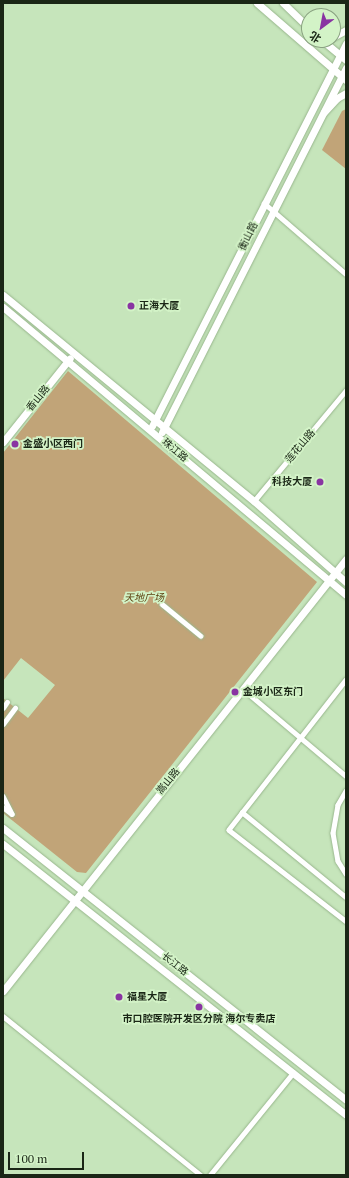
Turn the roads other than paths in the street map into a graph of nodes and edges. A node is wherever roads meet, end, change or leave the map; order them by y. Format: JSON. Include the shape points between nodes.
{"nodes":[{"id":1,"x":257,"y":3,"type":"edge"},
{"id":2,"x":283,"y":3,"type":"edge"},
{"id":3,"x":297,"y":16,"type":"junction"},
{"id":4,"x":301,"y":19,"type":"edge"},
{"id":5,"x":301,"y":20,"type":"edge"},
{"id":6,"x":346,"y":43,"type":"edge"},
{"id":7,"x":332,"y":48,"type":"edge"},
{"id":8,"x":340,"y":55,"type":"junction"},
{"id":9,"x":346,"y":60,"type":"edge"},
{"id":10,"x":346,"y":68,"type":"edge"},
{"id":11,"x":333,"y":69,"type":"junction"},
{"id":12,"x":344,"y":78,"type":"edge"},
{"id":13,"x":346,"y":94,"type":"edge"},
{"id":14,"x":324,"y":112,"type":"junction"},
{"id":15,"x":264,"y":203,"type":"junction"},
{"id":16,"x":274,"y":211,"type":"junction"},
{"id":17,"x":346,"y":274,"type":"edge"},
{"id":18,"x":3,"y":295,"type":"edge"},
{"id":19,"x":3,"y":307,"type":"edge"},
{"id":20,"x":73,"y":354,"type":"junction"},
{"id":21,"x":67,"y":361,"type":"junction"},
{"id":22,"x":346,"y":390,"type":"edge"},
{"id":23,"x":154,"y":422,"type":"junction"},
{"id":24,"x":164,"y":429,"type":"junction"},
{"id":25,"x":150,"y":430,"type":"junction"},
{"id":26,"x":159,"y":437,"type":"junction"},
{"id":27,"x":3,"y":442,"type":"edge"},
{"id":28,"x":254,"y":501,"type":"junction"},
{"id":29,"x":346,"y":559,"type":"edge"},
{"id":30,"x":335,"y":573,"type":"junction"},
{"id":31,"x":330,"y":581,"type":"junction"},
{"id":32,"x":346,"y":582,"type":"edge"},
{"id":33,"x":346,"y":594,"type":"edge"},
{"id":34,"x":162,"y":604,"type":"dead end"},
{"id":35,"x":202,"y":636,"type":"dead end"},
{"id":36,"x":346,"y":680,"type":"edge"},
{"id":37,"x":243,"y":689,"type":"junction"},
{"id":38,"x":8,"y":702,"type":"dead end"},
{"id":39,"x":3,"y":708,"type":"edge"},
{"id":40,"x":15,"y":708,"type":"dead end"},
{"id":41,"x":3,"y":724,"type":"edge"},
{"id":42,"x":300,"y":737,"type":"junction"},
{"id":43,"x":346,"y":776,"type":"edge"},
{"id":44,"x":346,"y":791,"type":"edge"},
{"id":45,"x":3,"y":796,"type":"edge"},
{"id":46,"x":3,"y":807,"type":"edge"},
{"id":47,"x":242,"y":812,"type":"junction"},
{"id":48,"x":3,"y":828,"type":"edge"},
{"id":49,"x":3,"y":844,"type":"edge"},
{"id":50,"x":346,"y":874,"type":"edge"},
{"id":51,"x":82,"y":890,"type":"junction"},
{"id":52,"x":346,"y":897,"type":"edge"},
{"id":53,"x":75,"y":900,"type":"junction"},
{"id":54,"x":346,"y":921,"type":"edge"},
{"id":55,"x":3,"y":991,"type":"edge"},
{"id":56,"x":3,"y":1016,"type":"edge"},
{"id":57,"x":293,"y":1073,"type":"junction"},
{"id":58,"x":346,"y":1100,"type":"edge"},
{"id":59,"x":346,"y":1115,"type":"edge"},
{"id":60,"x":201,"y":1175,"type":"edge"},
{"id":61,"x":210,"y":1175,"type":"edge"}],
"edges":[{"from":1,"to":11,"type":"main road"},
{"from":2,"to":3,"type":"main road"},
{"from":3,"to":4,"type":"main road"},
{"from":3,"to":5,"type":"main road"},
{"from":6,"to":8,"type":"main road","name":"衡山路"},
{"from":7,"to":8,"type":"main road"},
{"from":8,"to":9,"type":"main road"},
{"from":8,"to":11,"type":"main road","name":"衡山路"},
{"from":10,"to":12,"type":"main road","name":"衡山路"},
{"from":11,"to":12,"type":"main road"},
{"from":11,"to":15,"type":"main road","name":"衡山路"},
{"from":12,"to":14,"type":"main road","name":"衡山路"},
{"from":13,"to":14,"type":"main road","via":[[337,98]]},
{"from":14,"to":16,"type":"main road","name":"衡山路"},
{"from":15,"to":16,"type":"street"},
{"from":15,"to":23,"type":"main road","name":"衡山路"},
{"from":16,"to":17,"type":"street"},
{"from":16,"to":24,"type":"main road","name":"衡山路"},
{"from":18,"to":20,"type":"main road"},
{"from":19,"to":21,"type":"main road","name":"珠江路"},
{"from":20,"to":21,"type":"main road","name":"香山路"},
{"from":20,"to":23,"type":"main road"},
{"from":21,"to":25,"type":"main road","name":"珠江路"},
{"from":21,"to":27,"type":"main road","name":"香山路"},
{"from":22,"to":28,"type":"street","name":"莲花山路"},
{"from":23,"to":24,"type":"main road"},
{"from":23,"to":25,"type":"main road","name":"衡山路"},
{"from":24,"to":26,"type":"main road","name":"衡山路"},
{"from":24,"to":28,"type":"main road"},
{"from":25,"to":26,"type":"main road","name":"珠江路"},
{"from":26,"to":31,"type":"main road","name":"珠江路"},
{"from":28,"to":30,"type":"main road"},
{"from":29,"to":30,"type":"main road","name":"嵩山路"},
{"from":30,"to":31,"type":"main road","name":"嵩山路"},
{"from":30,"to":32,"type":"main road"},
{"from":31,"to":33,"type":"main road","name":"珠江路"},
{"from":31,"to":37,"type":"main road","name":"嵩山路"},
{"from":34,"to":35,"type":"street"},
{"from":36,"to":42,"type":"street"},
{"from":37,"to":42,"type":"street"},
{"from":37,"to":51,"type":"main road","name":"嵩山路"},
{"from":38,"to":39,"type":"street"},
{"from":40,"to":41,"type":"street"},
{"from":42,"to":43,"type":"street"},
{"from":42,"to":47,"type":"street"},
{"from":44,"to":50,"type":"street","via":[[338,805],[333,833],[338,860]]},
{"from":45,"to":46,"type":"street","via":[[12,814]]},
{"from":47,"to":52,"type":"street"},
{"from":47,"to":54,"type":"street","via":[[229,830]]},
{"from":48,"to":51,"type":"main road","name":"长江路"},
{"from":49,"to":53,"type":"main road","name":"长江路"},
{"from":51,"to":53,"type":"main road","name":"嵩山路"},
{"from":51,"to":58,"type":"main road","name":"长江路"},
{"from":53,"to":55,"type":"main road","name":"嵩山路"},
{"from":53,"to":57,"type":"main road","name":"长江路"},
{"from":56,"to":60,"type":"street"},
{"from":57,"to":59,"type":"main road","name":"长江路"},
{"from":57,"to":61,"type":"street"}]}
